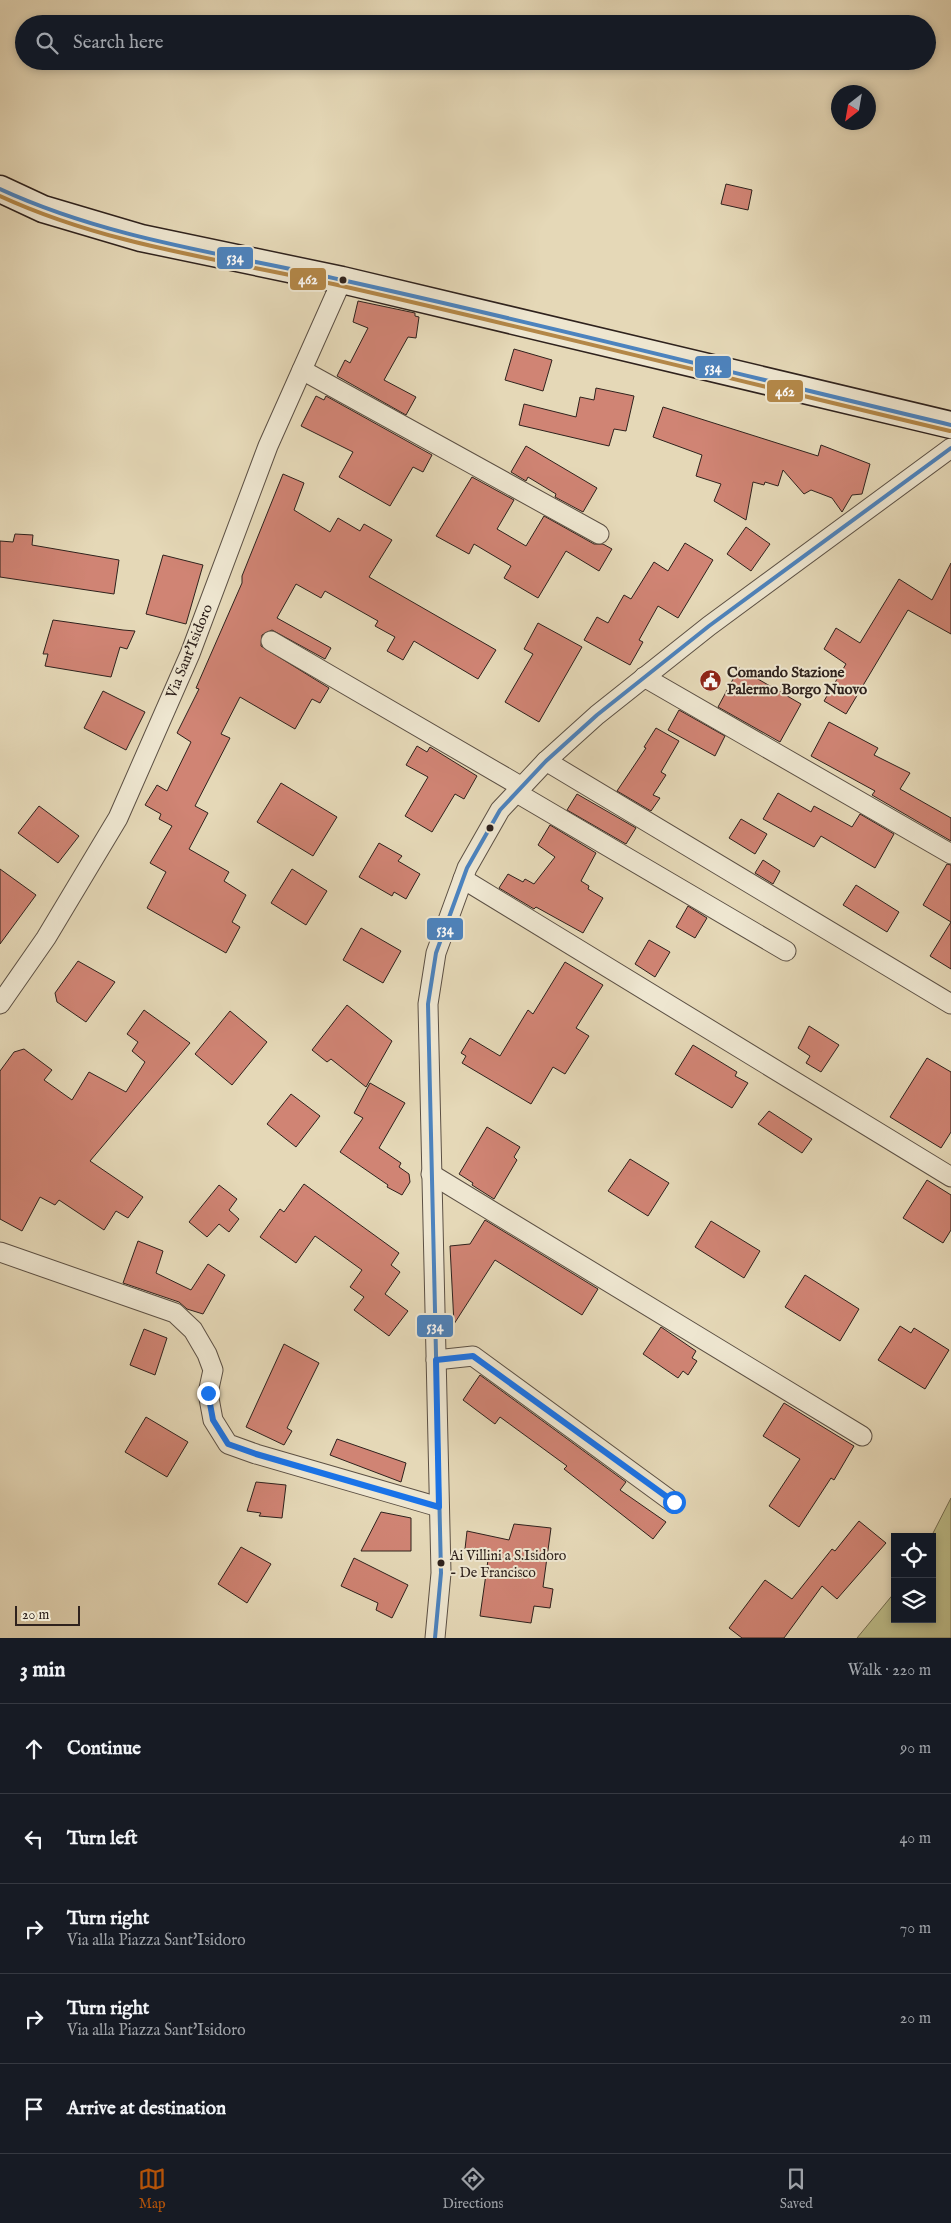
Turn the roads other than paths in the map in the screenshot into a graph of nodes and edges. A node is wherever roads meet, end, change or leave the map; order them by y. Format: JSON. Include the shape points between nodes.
{"nodes":[{"id":1,"x":0,"y":189,"type":"edge"},
{"id":2,"x":342,"y":280,"type":"junction"},
{"id":3,"x":302,"y":370,"type":"junction"},
{"id":4,"x":951,"y":425,"type":"edge"},
{"id":5,"x":951,"y":448,"type":"edge"},
{"id":6,"x":599,"y":534,"type":"dead end"},
{"id":7,"x":271,"y":641,"type":"dead end"},
{"id":8,"x":644,"y":677,"type":"junction"},
{"id":9,"x":546,"y":761,"type":"junction"},
{"id":10,"x":519,"y":790,"type":"junction"},
{"id":11,"x":951,"y":854,"type":"edge"},
{"id":12,"x":463,"y":879,"type":"junction"},
{"id":13,"x":786,"y":951,"type":"dead end"},
{"id":14,"x":0,"y":1004,"type":"edge"},
{"id":15,"x":951,"y":1004,"type":"edge"},
{"id":16,"x":431,"y":1174,"type":"junction"},
{"id":17,"x":951,"y":1178,"type":"edge"},
{"id":18,"x":0,"y":1252,"type":"edge"},
{"id":19,"x":436,"y":1360,"type":"junction"},
{"id":20,"x":862,"y":1436,"type":"dead end"},
{"id":21,"x":674,"y":1502,"type":"dead end"},
{"id":22,"x":439,"y":1507,"type":"junction"},
{"id":23,"x":435,"y":1638,"type":"edge"}],
"edges":[{"from":1,"to":2,"type":"street","via":[[43,210],[141,238]]},
{"from":2,"to":3,"type":"street","name":"Via Sant'Isidoro"},
{"from":2,"to":4,"type":"street"},
{"from":3,"to":6,"type":"street"},
{"from":3,"to":14,"type":"street","name":"Via Sant'Isidoro","via":[[268,446],[190,654],[118,818],[46,938]]},
{"from":5,"to":8,"type":"street"},
{"from":7,"to":10,"type":"street"},
{"from":8,"to":9,"type":"street"},
{"from":8,"to":11,"type":"street"},
{"from":9,"to":10,"type":"street"},
{"from":9,"to":15,"type":"street"},
{"from":10,"to":12,"type":"street","via":[[500,810]]},
{"from":10,"to":13,"type":"street"},
{"from":12,"to":16,"type":"street","via":[[436,953],[428,1004]]},
{"from":12,"to":17,"type":"street"},
{"from":16,"to":19,"type":"street"},
{"from":16,"to":20,"type":"street"},
{"from":18,"to":22,"type":"street","via":[[175,1313],[193,1330],[208,1354],[213,1370],[208,1393],[213,1420],[228,1444]]},
{"from":19,"to":21,"type":"street","via":[[473,1356]]},
{"from":19,"to":22,"type":"street"},
{"from":22,"to":23,"type":"street","via":[[441,1573]]}]}
